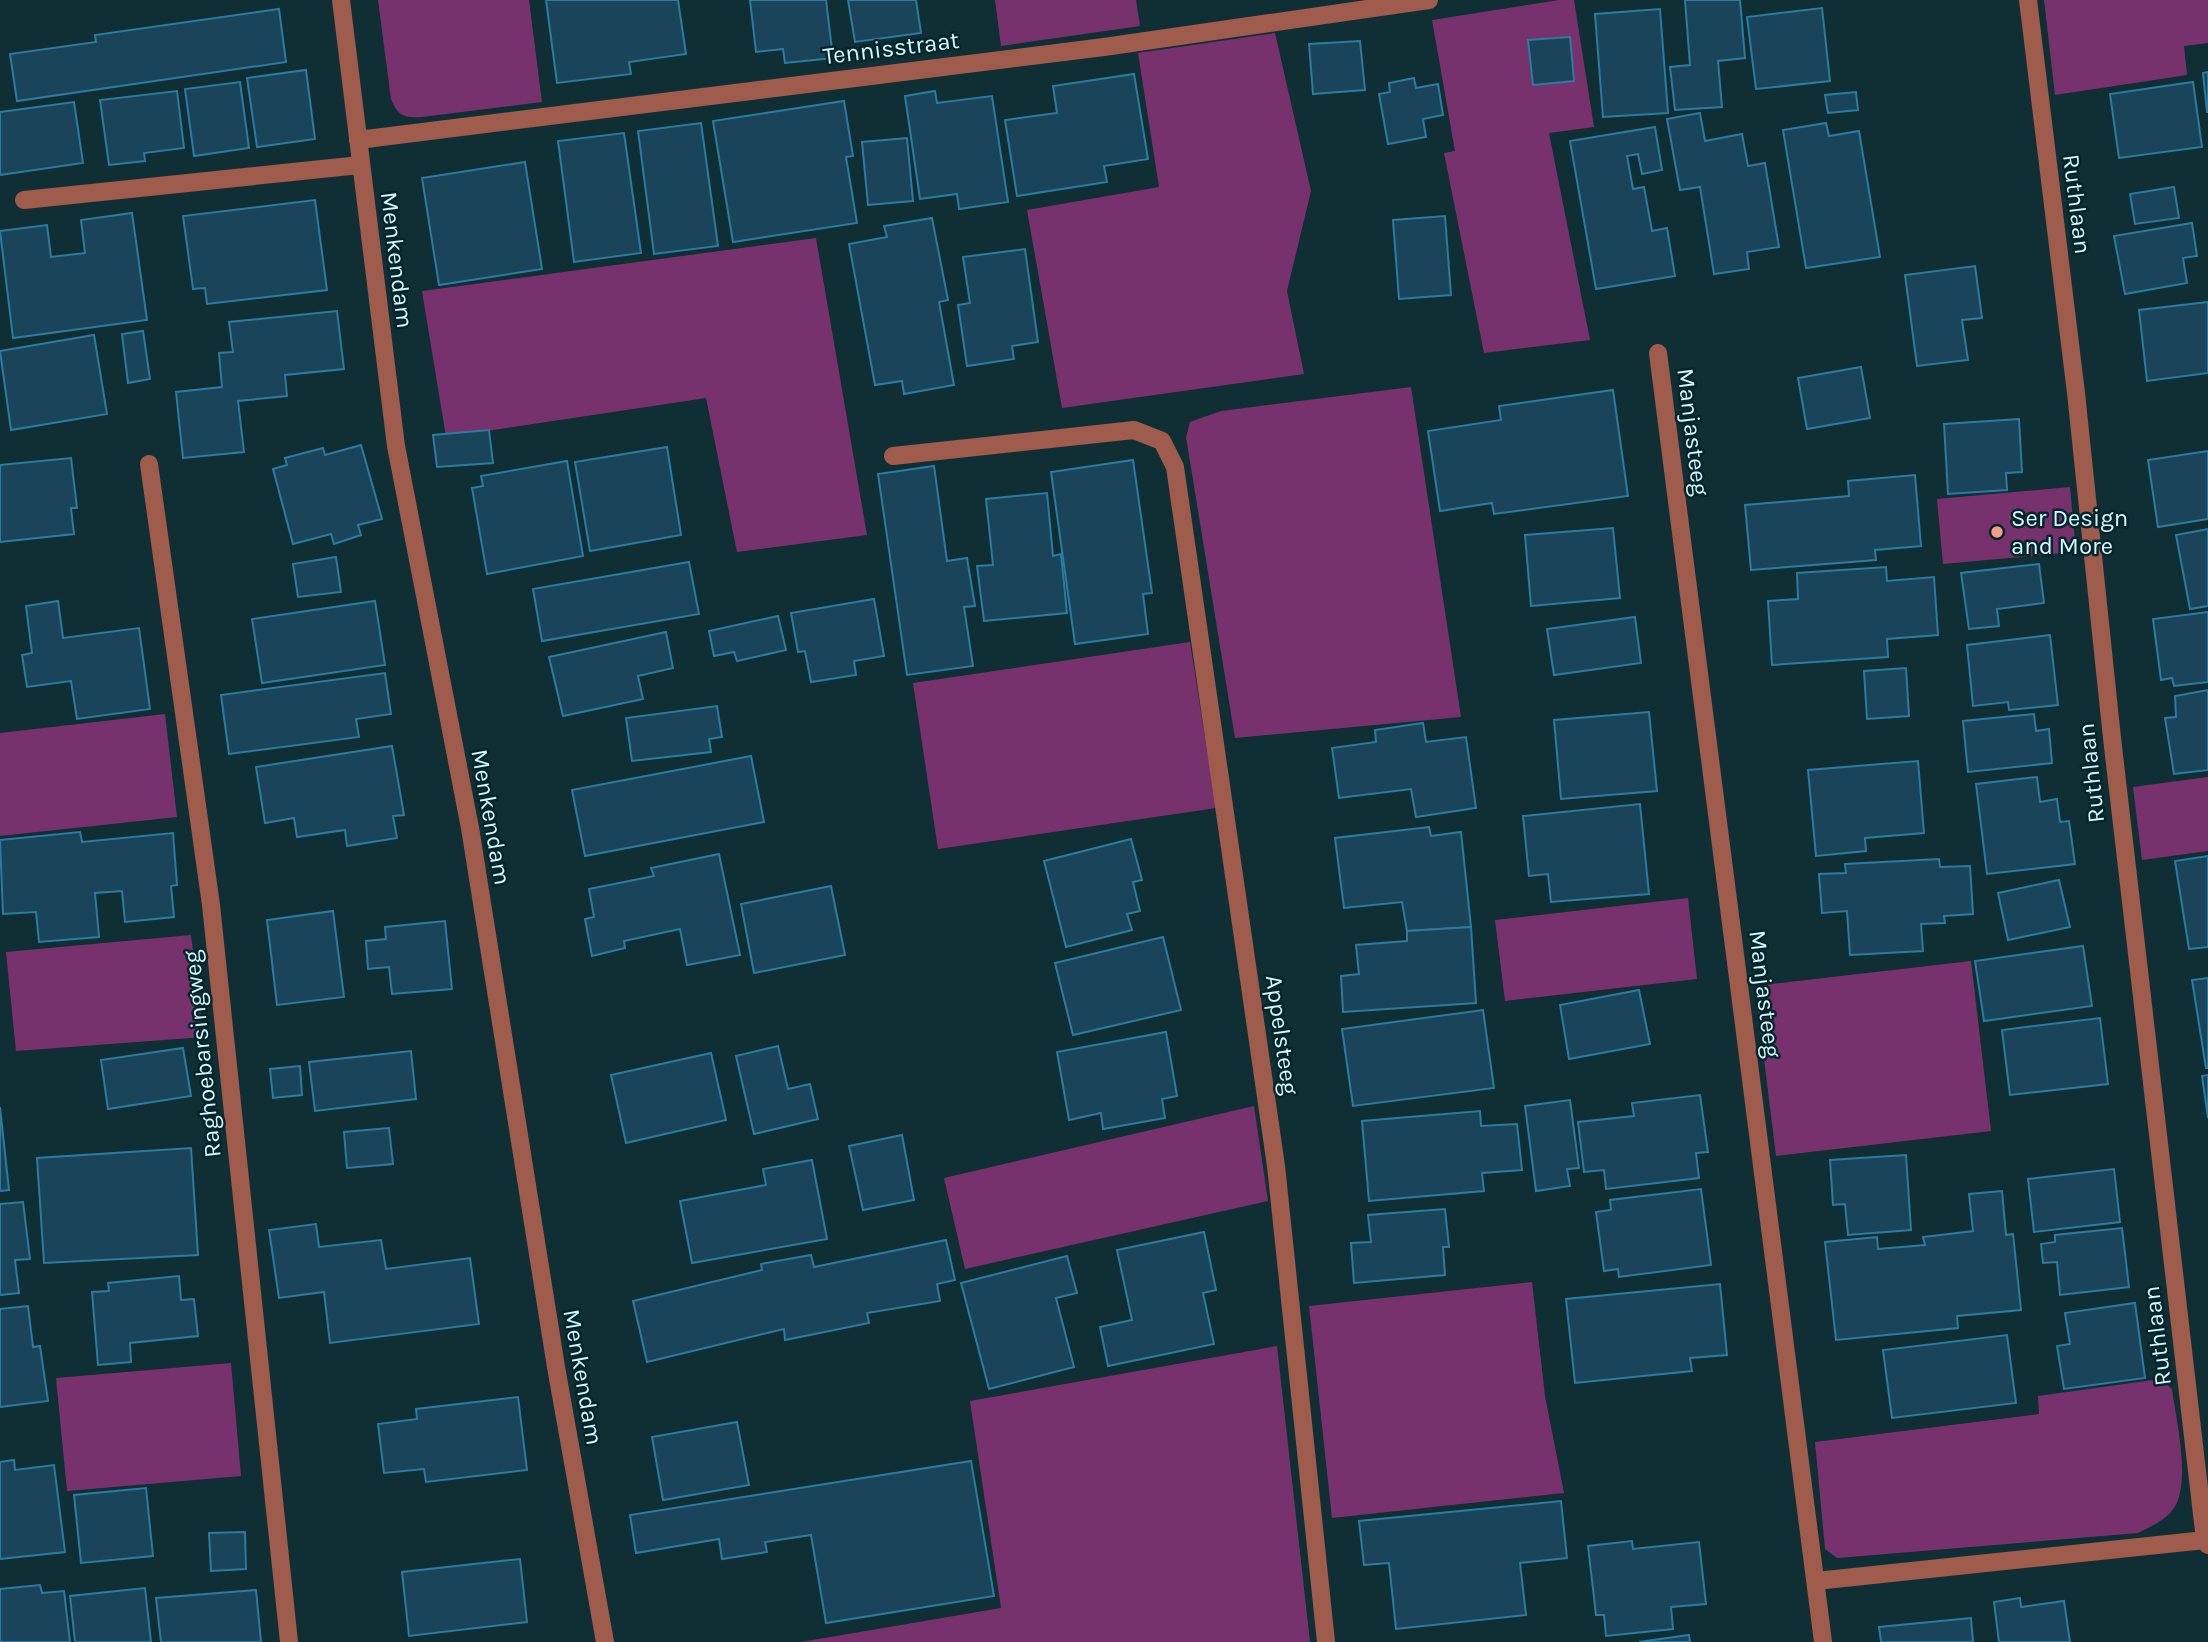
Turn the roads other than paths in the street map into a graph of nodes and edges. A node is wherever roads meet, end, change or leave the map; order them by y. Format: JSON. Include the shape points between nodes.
{"nodes":[{"id":1,"x":341,"y":0,"type":"edge"},
{"id":2,"x":1429,"y":0,"type":"edge"},
{"id":3,"x":2028,"y":0,"type":"edge"},
{"id":4,"x":358,"y":140,"type":"junction"},
{"id":5,"x":360,"y":165,"type":"junction"},
{"id":6,"x":24,"y":200,"type":"dead end"},
{"id":7,"x":1658,"y":353,"type":"dead end"},
{"id":8,"x":893,"y":456,"type":"dead end"},
{"id":9,"x":149,"y":464,"type":"dead end"},
{"id":10,"x":2206,"y":1543,"type":"edge"},
{"id":11,"x":1816,"y":1581,"type":"junction"},
{"id":12,"x":289,"y":1642,"type":"edge"},
{"id":13,"x":605,"y":1642,"type":"edge"},
{"id":14,"x":1326,"y":1642,"type":"edge"},
{"id":15,"x":1823,"y":1642,"type":"edge"}],
"edges":[{"from":1,"to":4,"type":"street","name":"Menkendam"},
{"from":2,"to":4,"type":"street","name":"Tennisstraat","via":[[1104,47]]},
{"from":3,"to":10,"type":"street","name":"Ruthlaan"},
{"from":4,"to":5,"type":"street","name":"Menkendam"},
{"from":5,"to":6,"type":"street"},
{"from":5,"to":13,"type":"street","name":"Menkendam","via":[[396,446],[470,828]]},
{"from":7,"to":11,"type":"street","name":"Manjasteeg"},
{"from":8,"to":14,"type":"street","name":"Appelsteeg","via":[[1134,430],[1161,441],[1175,467],[1276,1166]]},
{"from":9,"to":12,"type":"street","name":"Raghoebarsingweg","via":[[211,905]]},
{"from":10,"to":11,"type":"street"},
{"from":11,"to":15,"type":"street","name":"Manjasteeg"}]}
